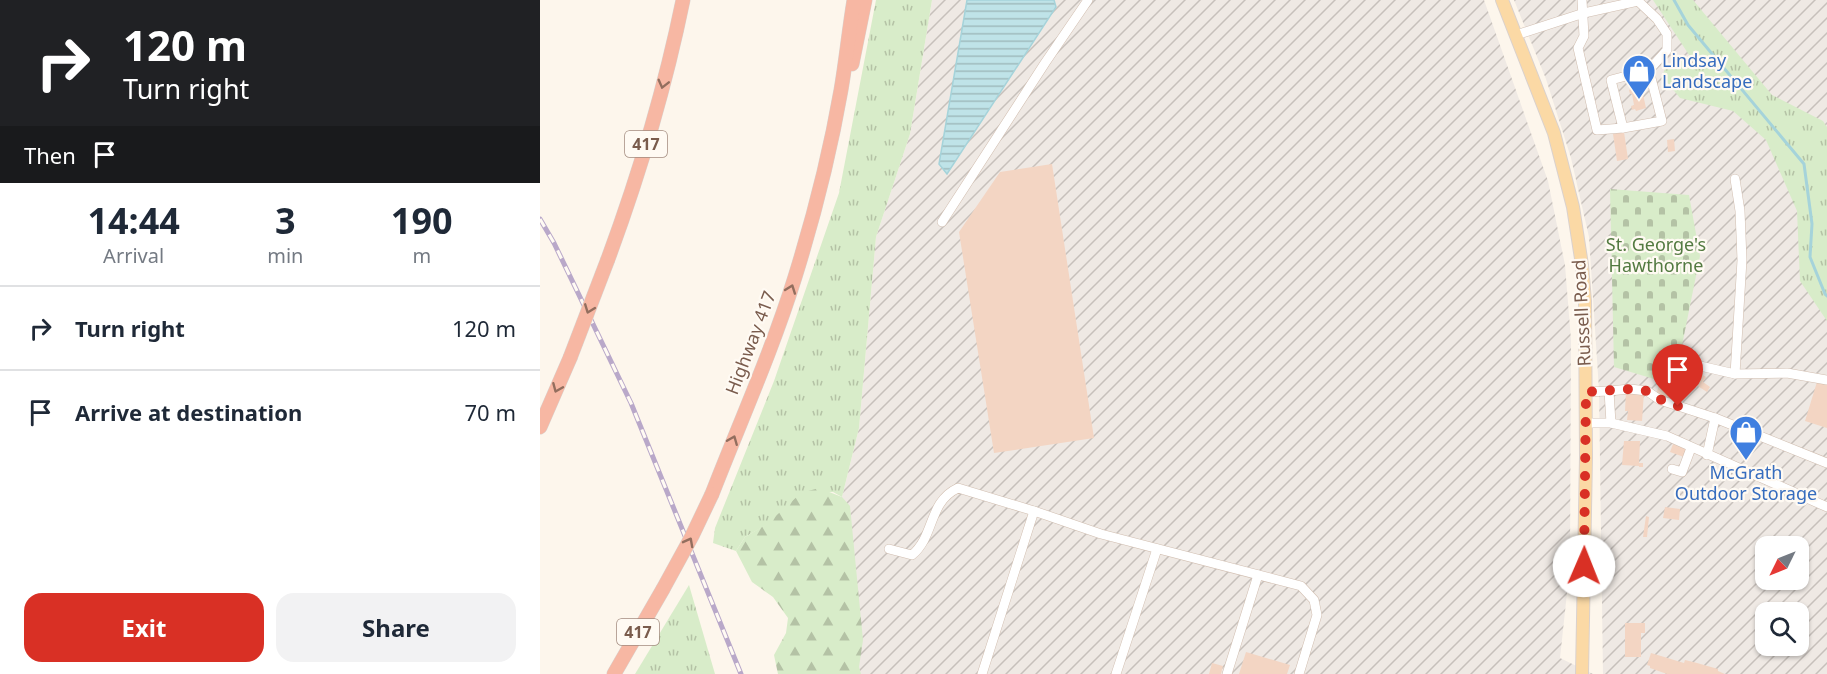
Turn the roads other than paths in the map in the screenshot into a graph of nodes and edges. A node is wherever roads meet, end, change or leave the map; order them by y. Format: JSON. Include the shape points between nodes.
{"nodes":[{"id":1,"x":683,"y":0,"type":"edge"},
{"id":2,"x":854,"y":0,"type":"edge"},
{"id":3,"x":865,"y":0,"type":"edge"},
{"id":4,"x":1088,"y":0,"type":"edge"},
{"id":5,"x":1502,"y":0,"type":"edge"},
{"id":6,"x":1582,"y":0,"type":"edge"},
{"id":7,"x":1638,"y":0,"type":"edge"},
{"id":8,"x":1584,"y":13,"type":"junction"},
{"id":9,"x":1516,"y":35,"type":"junction"},
{"id":10,"x":1649,"y":70,"type":"junction"},
{"id":11,"x":1623,"y":128,"type":"junction"},
{"id":12,"x":829,"y":153,"type":"junction"},
{"id":13,"x":1735,"y":179,"type":"dead end"},
{"id":14,"x":942,"y":222,"type":"dead end"},
{"id":15,"x":1696,"y":365,"type":"dead end"},
{"id":16,"x":1735,"y":374,"type":"junction"},
{"id":17,"x":1827,"y":380,"type":"edge"},
{"id":18,"x":1609,"y":391,"type":"junction"},
{"id":19,"x":1586,"y":392,"type":"junction"},
{"id":20,"x":1715,"y":418,"type":"junction"},
{"id":21,"x":1586,"y":423,"type":"junction"},
{"id":22,"x":1611,"y":423,"type":"junction"},
{"id":23,"x":540,"y":427,"type":"edge"},
{"id":24,"x":1691,"y":448,"type":"junction"},
{"id":25,"x":1707,"y":455,"type":"junction"},
{"id":26,"x":1827,"y":463,"type":"edge"},
{"id":27,"x":1672,"y":469,"type":"dead end"},
{"id":28,"x":1827,"y":507,"type":"edge"},
{"id":29,"x":1034,"y":511,"type":"junction"},
{"id":30,"x":889,"y":549,"type":"dead end"},
{"id":31,"x":1157,"y":549,"type":"junction"},
{"id":32,"x":1258,"y":575,"type":"junction"},
{"id":33,"x":614,"y":674,"type":"edge"},
{"id":34,"x":982,"y":674,"type":"edge"},
{"id":35,"x":1116,"y":674,"type":"edge"},
{"id":36,"x":1227,"y":674,"type":"edge"},
{"id":37,"x":1299,"y":674,"type":"edge"},
{"id":38,"x":1582,"y":674,"type":"edge"}],
"edges":[{"from":1,"to":23,"type":"highway","number":"417","one_way":true,"bridge":true,"via":[[630,200]]},
{"from":2,"to":12,"type":"highway","name":"Highway 417","number":"417"},
{"from":3,"to":12,"type":"highway"},
{"from":4,"to":14,"type":"lane"},
{"from":5,"to":9,"type":"main road","name":"Russell Road"},
{"from":6,"to":8,"type":"lane"},
{"from":7,"to":8,"type":"lane"},
{"from":7,"to":10,"type":"lane","via":[[1667,34],[1667,50]]},
{"from":8,"to":9,"type":"lane"},
{"from":8,"to":11,"type":"lane","via":[[1584,36],[1578,48],[1597,130]]},
{"from":9,"to":19,"type":"main road","name":"Russell Road","via":[[1554,133],[1572,207],[1585,300]]},
{"from":10,"to":11,"type":"lane","via":[[1611,80]]},
{"from":10,"to":11,"type":"lane","via":[[1662,121]]},
{"from":33,"to":12,"type":"highway","name":"Highway 417","number":"417","one_way":true,"bridge":true,"via":[[712,494],[795,278]]},
{"from":13,"to":16,"type":"lane","via":[[1742,260]]},
{"from":15,"to":16,"type":"lane"},
{"from":16,"to":17,"type":"lane","via":[[1787,373]]},
{"from":18,"to":19,"type":"lane"},
{"from":18,"to":20,"type":"lane","via":[[1647,391],[1660,400]]},
{"from":18,"to":22,"type":"lane"},
{"from":19,"to":21,"type":"main road","name":"Russell Road"},
{"from":20,"to":25,"type":"lane"},
{"from":20,"to":26,"type":"lane"},
{"from":21,"to":22,"type":"lane"},
{"from":21,"to":38,"type":"main road","name":"Russell Road"},
{"from":22,"to":24,"type":"lane","via":[[1667,436]]},
{"from":24,"to":25,"type":"lane"},
{"from":24,"to":27,"type":"lane","via":[[1683,471]]},
{"from":25,"to":28,"type":"lane"},
{"from":29,"to":30,"type":"lane","via":[[958,488],[948,492],[938,505],[922,547],[912,555]]},
{"from":29,"to":31,"type":"lane"},
{"from":29,"to":34,"type":"lane"},
{"from":31,"to":32,"type":"lane"},
{"from":31,"to":35,"type":"lane"},
{"from":32,"to":36,"type":"lane"},
{"from":32,"to":37,"type":"lane","via":[[1301,586],[1314,600],[1317,615]]}]}
